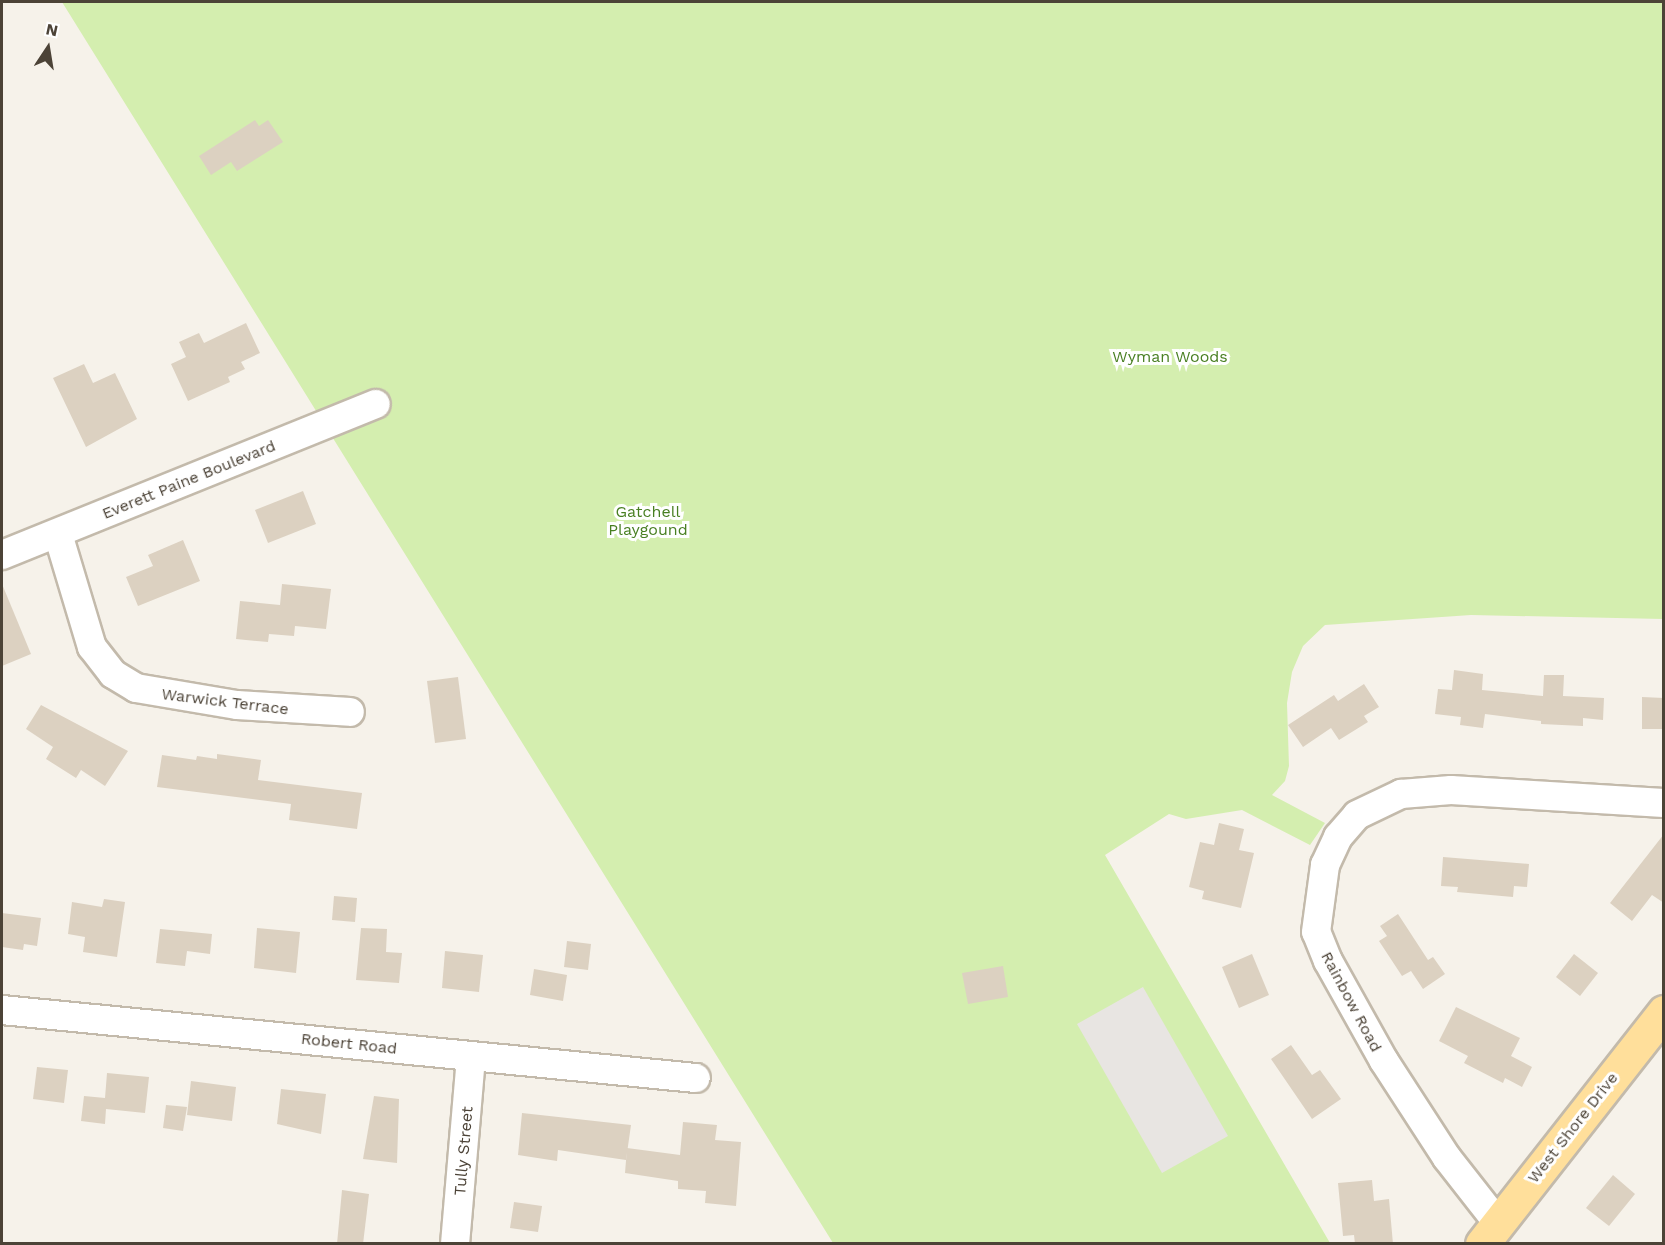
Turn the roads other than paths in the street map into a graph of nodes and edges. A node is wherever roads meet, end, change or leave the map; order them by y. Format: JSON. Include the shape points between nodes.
{"nodes":[{"id":1,"x":376,"y":404,"type":"dead end"},
{"id":2,"x":58,"y":534,"type":"junction"},
{"id":3,"x":2,"y":555,"type":"edge"},
{"id":4,"x":350,"y":712,"type":"dead end"},
{"id":5,"x":1664,"y":803,"type":"edge"},
{"id":6,"x":2,"y":1010,"type":"edge"},
{"id":7,"x":1664,"y":1012,"type":"edge"},
{"id":8,"x":471,"y":1058,"type":"junction"},
{"id":9,"x":696,"y":1078,"type":"dead end"},
{"id":10,"x":1490,"y":1233,"type":"edge"},
{"id":11,"x":455,"y":1244,"type":"edge"}],
"edges":[{"from":1,"to":2,"type":"street","name":"Everett Paine Boulevard"},
{"from":2,"to":3,"type":"street","name":"Everett Paine Boulevard"},
{"from":2,"to":4,"type":"street","name":"Warwick Terrace","via":[[92,647],[113,674],[136,688],[237,705]]},
{"from":5,"to":10,"type":"street","name":"Rainbow Road","via":[[1451,790],[1409,792],[1357,815],[1338,837],[1325,865],[1316,932],[1328,961],[1383,1061],[1447,1158]]},
{"from":6,"to":8,"type":"street","name":"Robert Road"},
{"from":7,"to":10,"type":"main road","name":"West Shore Drive"},
{"from":8,"to":9,"type":"street","name":"Robert Road"},
{"from":8,"to":11,"type":"street","name":"Tully Street"}]}
